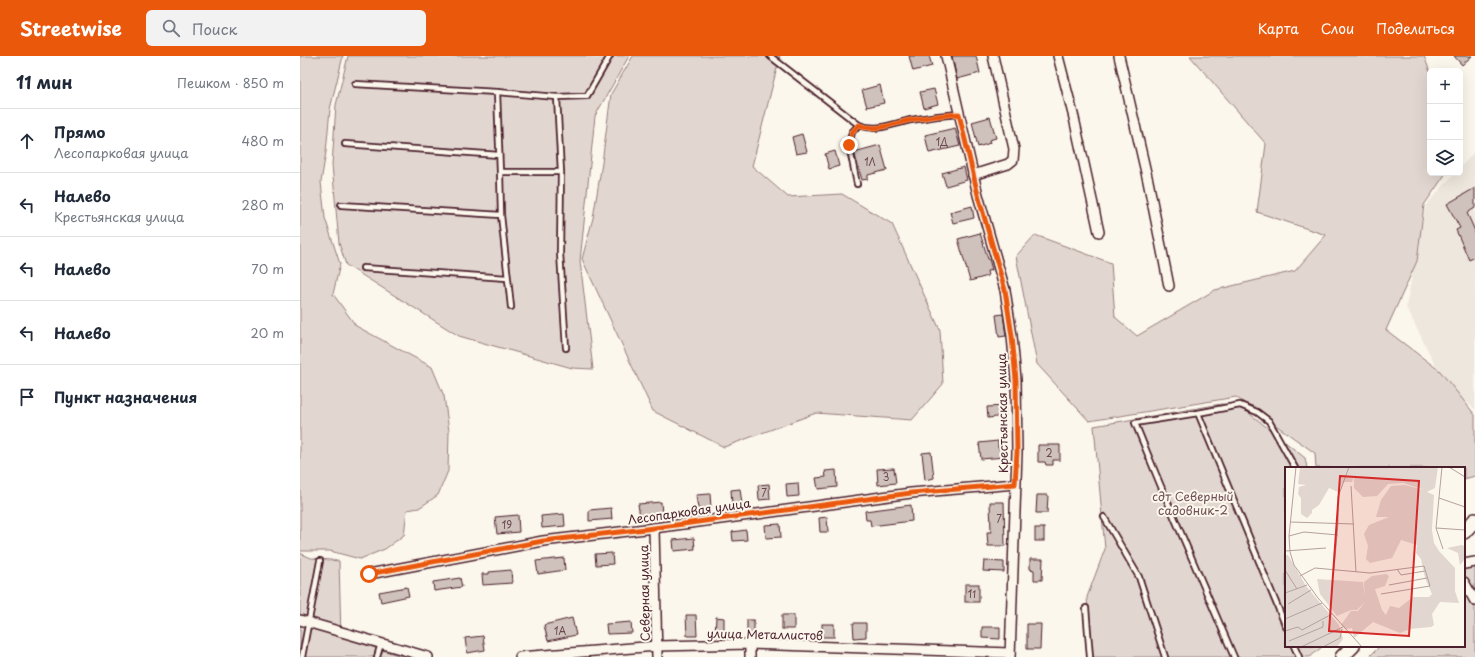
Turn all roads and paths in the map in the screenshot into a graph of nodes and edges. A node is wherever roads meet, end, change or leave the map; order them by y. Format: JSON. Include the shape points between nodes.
{"nodes":[{"id":1,"x":610,"y":56,"type":"edge"},
{"id":2,"x":770,"y":56,"type":"edge"},
{"id":3,"x":946,"y":56,"type":"edge"},
{"id":4,"x":993,"y":56,"type":"edge"},
{"id":5,"x":1058,"y":56,"type":"edge"},
{"id":6,"x":1119,"y":56,"type":"edge"},
{"id":7,"x":355,"y":84,"type":"dead end"},
{"id":8,"x":497,"y":92,"type":"junction"},
{"id":9,"x":557,"y":97,"type":"junction"},
{"id":10,"x":959,"y":114,"type":"junction"},
{"id":11,"x":859,"y":125,"type":"junction"},
{"id":12,"x":345,"y":144,"type":"dead end"},
{"id":13,"x":499,"y":154,"type":"junction"},
{"id":14,"x":500,"y":172,"type":"junction"},
{"id":15,"x":561,"y":172,"type":"junction"},
{"id":16,"x":973,"y":175,"type":"junction"},
{"id":17,"x":857,"y":184,"type":"dead end"},
{"id":18,"x":341,"y":205,"type":"dead end"},
{"id":19,"x":501,"y":215,"type":"junction"},
{"id":20,"x":1099,"y":232,"type":"dead end"},
{"id":21,"x":363,"y":268,"type":"dead end"},
{"id":22,"x":508,"y":278,"type":"junction"},
{"id":23,"x":1169,"y":286,"type":"dead end"},
{"id":24,"x":511,"y":307,"type":"dead end"},
{"id":25,"x":566,"y":348,"type":"dead end"},
{"id":26,"x":1198,"y":413,"type":"junction"},
{"id":27,"x":1294,"y":467,"type":"edge"},
{"id":28,"x":1015,"y":484,"type":"junction"},
{"id":29,"x":1104,"y":517,"type":"dead end"},
{"id":30,"x":1475,"y":520,"type":"edge"},
{"id":31,"x":654,"y":528,"type":"junction"},
{"id":32,"x":1465,"y":531,"type":"edge"},
{"id":33,"x":320,"y":560,"type":"dead end"},
{"id":34,"x":1475,"y":562,"type":"edge"},
{"id":35,"x":1465,"y":564,"type":"edge"},
{"id":36,"x":369,"y":574,"type":"dead end"},
{"id":37,"x":1465,"y":584,"type":"edge"},
{"id":38,"x":1475,"y":601,"type":"edge"},
{"id":39,"x":1086,"y":608,"type":"dead end"},
{"id":40,"x":304,"y":621,"type":"edge"},
{"id":41,"x":1285,"y":625,"type":"edge"},
{"id":42,"x":381,"y":643,"type":"junction"},
{"id":43,"x":750,"y":644,"type":"junction"},
{"id":44,"x":657,"y":646,"type":"junction"},
{"id":45,"x":1294,"y":647,"type":"edge"},
{"id":46,"x":1010,"y":655,"type":"edge"},
{"id":47,"x":302,"y":657,"type":"edge"},
{"id":48,"x":377,"y":657,"type":"edge"},
{"id":49,"x":428,"y":657,"type":"edge"},
{"id":50,"x":520,"y":657,"type":"edge"},
{"id":51,"x":657,"y":657,"type":"edge"},
{"id":52,"x":750,"y":657,"type":"edge"},
{"id":53,"x":1090,"y":657,"type":"edge"},
{"id":54,"x":1165,"y":657,"type":"edge"},
{"id":55,"x":1234,"y":657,"type":"edge"},
{"id":56,"x":1299,"y":657,"type":"edge"}],
"edges":[{"from":1,"to":9,"type":"lane","via":[[587,96]]},
{"from":2,"to":11,"type":"lane"},
{"from":3,"to":10,"type":"street","name":"Крестьянская улица"},
{"from":4,"to":16,"type":"street","via":[[1014,149],[1012,160],[1008,164]]},
{"from":5,"to":20,"type":"street"},
{"from":6,"to":23,"type":"street"},
{"from":7,"to":8,"type":"lane"},
{"from":8,"to":9,"type":"lane"},
{"from":8,"to":13,"type":"lane"},
{"from":9,"to":15,"type":"lane"},
{"from":10,"to":11,"type":"lane","via":[[910,120],[879,128]]},
{"from":10,"to":16,"type":"street","name":"Крестьянская улица"},
{"from":11,"to":17,"type":"lane","via":[[852,132],[849,145]]},
{"from":12,"to":13,"type":"lane"},
{"from":13,"to":14,"type":"lane"},
{"from":14,"to":15,"type":"lane"},
{"from":14,"to":19,"type":"lane"},
{"from":15,"to":25,"type":"lane","via":[[560,253]]},
{"from":16,"to":28,"type":"street","name":"Крестьянская улица","via":[[1005,290],[1012,336],[1016,380]]},
{"from":18,"to":19,"type":"lane"},
{"from":19,"to":22,"type":"lane"},
{"from":21,"to":22,"type":"lane"},
{"from":22,"to":24,"type":"lane"},
{"from":26,"to":27,"type":"lane","via":[[1240,405],[1257,412],[1269,421]]},
{"from":26,"to":41,"type":"lane"},
{"from":26,"to":55,"type":"lane","via":[[1135,423]]},
{"from":28,"to":31,"type":"street","name":"Лесопарковая улица","via":[[911,493]]},
{"from":28,"to":46,"type":"street","name":"Крестьянская улица"},
{"from":29,"to":54,"type":"lane","via":[[1139,577]]},
{"from":30,"to":32,"type":"main road"},
{"from":31,"to":36,"type":"street","name":"Лесопарковая улица","via":[[543,541]]},
{"from":31,"to":44,"type":"street","name":"Северная улица"},
{"from":33,"to":40,"type":"lane"},
{"from":34,"to":35,"type":"street"},
{"from":37,"to":38,"type":"street"},
{"from":39,"to":53,"type":"lane"},
{"from":40,"to":42,"type":"street"},
{"from":40,"to":47,"type":"lane"},
{"from":42,"to":48,"type":"lane"},
{"from":42,"to":49,"type":"street"},
{"from":43,"to":44,"type":"street","name":"улица Металлистов"},
{"from":43,"to":46,"type":"street","name":"улица Металлистов"},
{"from":43,"to":52,"type":"street"},
{"from":44,"to":50,"type":"street","name":"улица Металлистов"},
{"from":44,"to":51,"type":"street","name":"Северная улица"},
{"from":45,"to":56,"type":"lane"}]}
